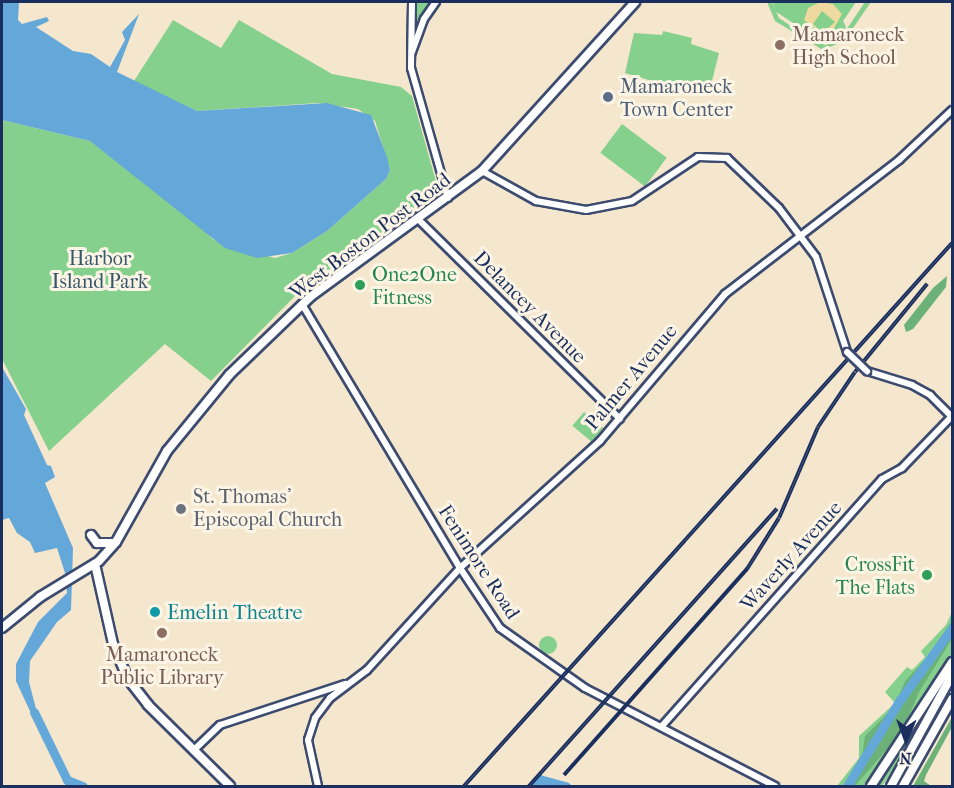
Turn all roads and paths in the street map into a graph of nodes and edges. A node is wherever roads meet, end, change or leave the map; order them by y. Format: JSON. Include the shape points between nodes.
{"nodes":[{"id":1,"x":412,"y":2,"type":"edge"},
{"id":2,"x":436,"y":2,"type":"edge"},
{"id":3,"x":635,"y":2,"type":"edge"},
{"id":4,"x":410,"y":58,"type":"junction"},
{"id":5,"x":952,"y":110,"type":"edge"},
{"id":6,"x":482,"y":171,"type":"junction"},
{"id":7,"x":448,"y":198,"type":"junction"},
{"id":8,"x":418,"y":219,"type":"junction"},
{"id":9,"x":800,"y":234,"type":"junction"},
{"id":10,"x":302,"y":304,"type":"junction"},
{"id":11,"x":952,"y":417,"type":"edge"},
{"id":12,"x":620,"y":418,"type":"junction"},
{"id":13,"x":91,"y":535,"type":"dead end"},
{"id":14,"x":116,"y":542,"type":"junction"},
{"id":15,"x":95,"y":564,"type":"junction"},
{"id":16,"x":460,"y":568,"type":"junction"},
{"id":17,"x":2,"y":628,"type":"edge"},
{"id":18,"x":952,"y":662,"type":"edge"},
{"id":19,"x":952,"y":675,"type":"edge"},
{"id":20,"x":349,"y":682,"type":"junction"},
{"id":21,"x":952,"y":699,"type":"edge"},
{"id":22,"x":662,"y":726,"type":"junction"},
{"id":23,"x":194,"y":750,"type":"junction"},
{"id":24,"x":230,"y":786,"type":"edge"},
{"id":25,"x":318,"y":786,"type":"edge"},
{"id":26,"x":775,"y":786,"type":"edge"},
{"id":27,"x":871,"y":786,"type":"edge"},
{"id":28,"x":891,"y":786,"type":"edge"},
{"id":29,"x":903,"y":786,"type":"edge"}],
"edges":[{"from":1,"to":4,"type":"street"},
{"from":2,"to":4,"type":"street","via":[[424,19]]},
{"from":3,"to":6,"type":"main road","name":"West Boston Post Road"},
{"from":4,"to":7,"type":"street"},
{"from":5,"to":9,"type":"street","name":"Palmer Avenue","via":[[899,160]]},
{"from":6,"to":7,"type":"main road","name":"West Boston Post Road"},
{"from":6,"to":9,"type":"street","via":[[536,201],[586,210],[623,205],[698,157],[722,156],[763,190]]},
{"from":7,"to":8,"type":"main road","name":"West Boston Post Road"},
{"from":8,"to":10,"type":"main road","name":"West Boston Post Road"},
{"from":8,"to":12,"type":"street","name":"Delancey Avenue"},
{"from":9,"to":11,"type":"street","bridge":true,"via":[[822,271],[847,352],[867,370],[930,395]]},
{"from":9,"to":12,"type":"street","name":"Palmer Avenue","via":[[716,302]]},
{"from":10,"to":14,"type":"main road","name":"West Boston Post Road","via":[[230,374],[180,434]]},
{"from":10,"to":16,"type":"street","name":"Fenimore Road"},
{"from":11,"to":22,"type":"street","name":"Waverly Avenue","via":[[902,468],[882,479]]},
{"from":12,"to":16,"type":"street","name":"Palmer Avenue","via":[[587,454]]},
{"from":13,"to":14,"type":"main road","via":[[98,543]]},
{"from":14,"to":15,"type":"main road","name":"West Boston Post Road"},
{"from":15,"to":17,"type":"main road","name":"West Boston Post Road"},
{"from":15,"to":23,"type":"main road","via":[[113,644],[128,679],[148,705]]},
{"from":16,"to":20,"type":"street","name":"Palmer Avenue","via":[[374,663]]},
{"from":16,"to":22,"type":"street","name":"Fenimore Road","via":[[506,633],[567,678]]},
{"from":18,"to":27,"type":"highway"},
{"from":19,"to":28,"type":"highway"},
{"from":20,"to":23,"type":"street","name":"Palmer Avenue","via":[[220,725]]},
{"from":20,"to":25,"type":"street","name":"Palmer Avenue","via":[[320,708],[308,740]]},
{"from":21,"to":29,"type":"highway"},
{"from":22,"to":26,"type":"street","name":"Fenimore Road"},
{"from":23,"to":24,"type":"main road"}]}
